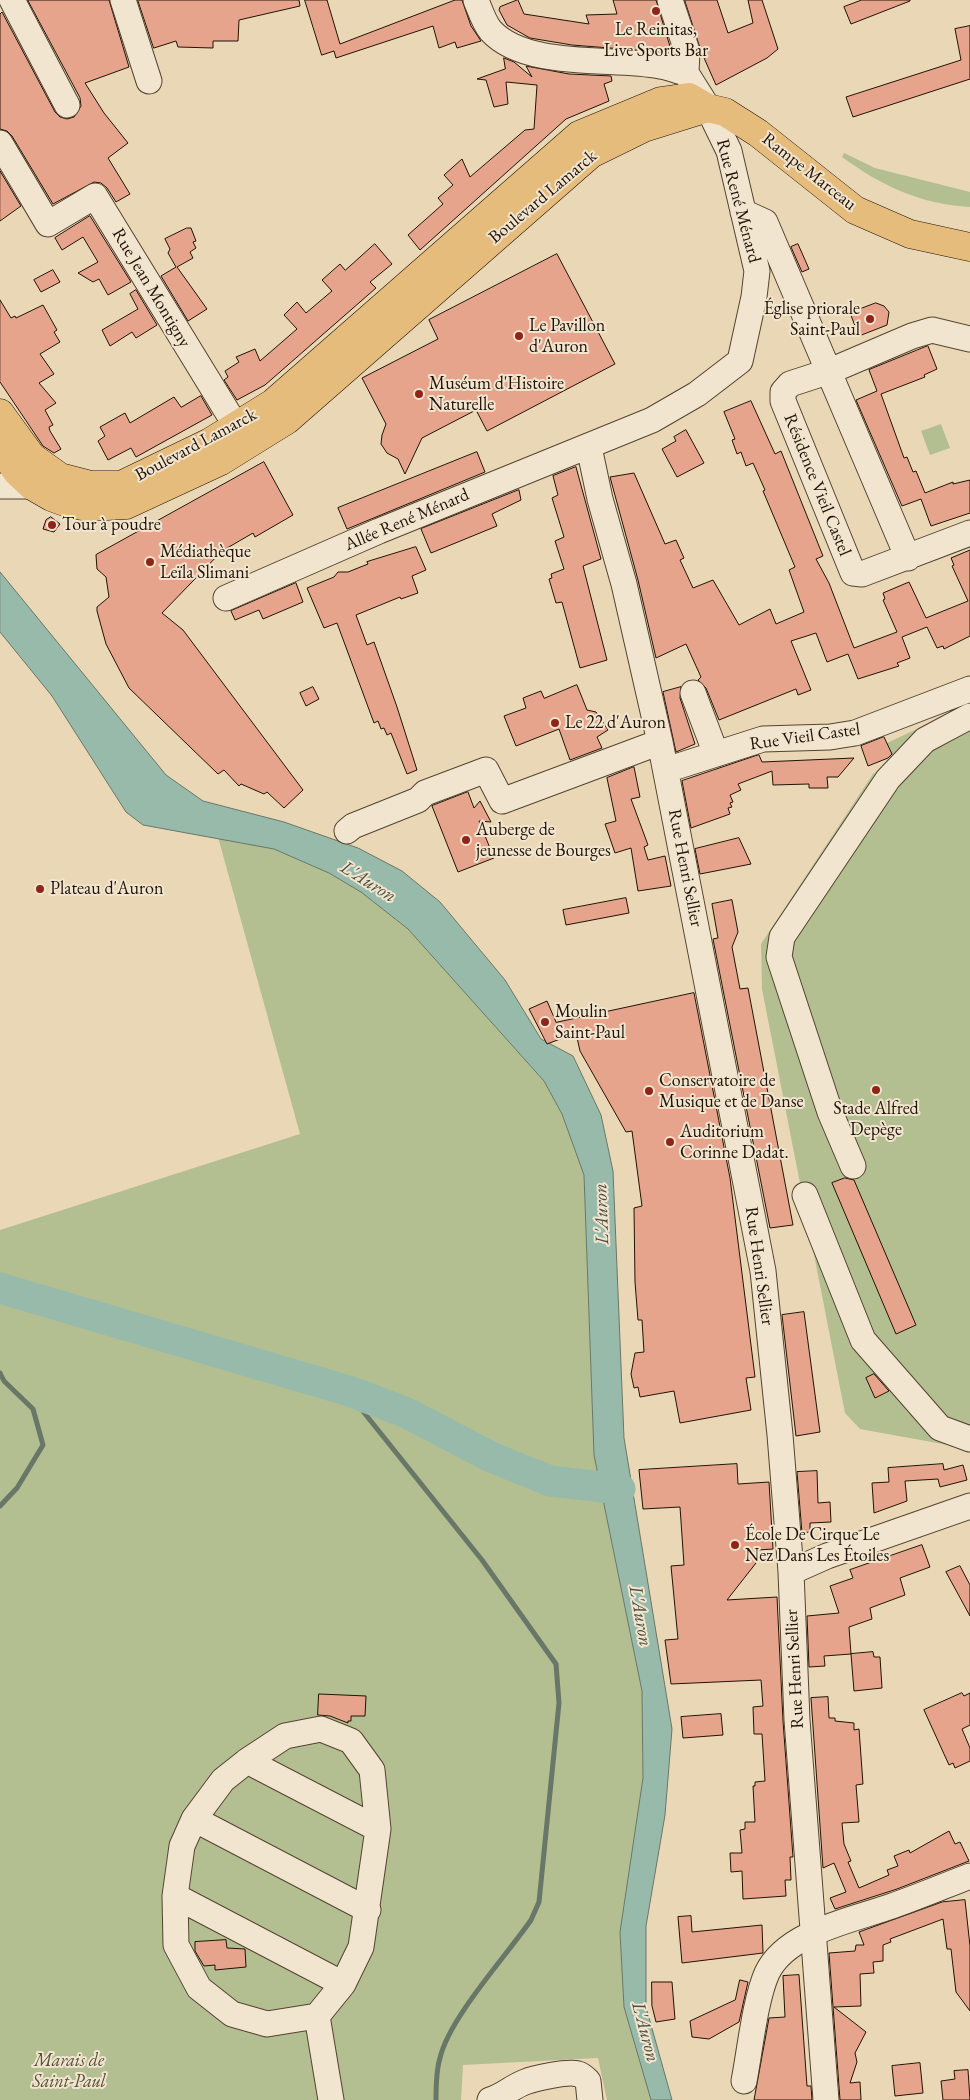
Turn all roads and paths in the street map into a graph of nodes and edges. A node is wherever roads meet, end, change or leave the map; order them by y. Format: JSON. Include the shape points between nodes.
{"nodes":[{"id":1,"x":12,"y":0,"type":"edge"},
{"id":2,"x":123,"y":0,"type":"edge"},
{"id":3,"x":476,"y":0,"type":"edge"},
{"id":4,"x":670,"y":0,"type":"edge"},
{"id":5,"x":686,"y":73,"type":"junction"},
{"id":6,"x":149,"y":81,"type":"dead end"},
{"id":7,"x":67,"y":105,"type":"dead end"},
{"id":8,"x":708,"y":108,"type":"junction"},
{"id":9,"x":0,"y":142,"type":"edge"},
{"id":10,"x":743,"y":212,"type":"junction"},
{"id":11,"x":970,"y":247,"type":"edge"},
{"id":12,"x":970,"y":339,"type":"edge"},
{"id":13,"x":830,"y":371,"type":"junction"},
{"id":14,"x":0,"y":413,"type":"edge"},
{"id":15,"x":236,"y":426,"type":"junction"},
{"id":16,"x":0,"y":447,"type":"edge"},
{"id":17,"x":589,"y":448,"type":"junction"},
{"id":18,"x":0,"y":486,"type":"edge"},
{"id":19,"x":32,"y":486,"type":"junction"},
{"id":20,"x":970,"y":533,"type":"edge"},
{"id":21,"x":908,"y":558,"type":"junction"},
{"id":22,"x":226,"y":598,"type":"dead end"},
{"id":23,"x":970,"y":689,"type":"edge"},
{"id":24,"x":693,"y":692,"type":"dead end"},
{"id":25,"x":970,"y":716,"type":"edge"},
{"id":26,"x":660,"y":742,"type":"junction"},
{"id":27,"x":716,"y":754,"type":"junction"},
{"id":28,"x":666,"y":770,"type":"junction"},
{"id":29,"x":347,"y":831,"type":"dead end"},
{"id":30,"x":853,"y":1166,"type":"dead end"},
{"id":31,"x":805,"y":1195,"type":"dead end"},
{"id":32,"x":970,"y":1439,"type":"edge"},
{"id":33,"x":970,"y":1506,"type":"edge"},
{"id":34,"x":791,"y":1572,"type":"junction"},
{"id":35,"x":247,"y":1761,"type":"junction"},
{"id":36,"x":194,"y":1819,"type":"junction"},
{"id":37,"x":378,"y":1829,"type":"junction"},
{"id":38,"x":970,"y":1876,"type":"edge"},
{"id":39,"x":175,"y":1896,"type":"junction"},
{"id":40,"x":368,"y":1910,"type":"junction"},
{"id":41,"x":815,"y":1932,"type":"junction"},
{"id":42,"x":343,"y":1984,"type":"junction"},
{"id":43,"x":317,"y":2016,"type":"junction"},
{"id":44,"x":744,"y":2081,"type":"dead end"},
{"id":45,"x":498,"y":2096,"type":"edge"},
{"id":46,"x":331,"y":2100,"type":"edge"},
{"id":47,"x":590,"y":2100,"type":"edge"},
{"id":48,"x":826,"y":2100,"type":"edge"}],
"edges":[{"from":1,"to":7,"type":"street"},
{"from":2,"to":6,"type":"street"},
{"from":3,"to":5,"type":"street","via":[[490,29],[516,48],[561,58],[660,66]]},
{"from":4,"to":5,"type":"street","via":[[687,51]]},
{"from":5,"to":8,"type":"street","name":"Rue René Ménard"},
{"from":8,"to":10,"type":"street","name":"Rue René Ménard","via":[[729,151]]},
{"from":8,"to":11,"type":"main road","name":"Rampe Marceau","via":[[725,112],[758,133],[856,210],[910,234]]},
{"from":8,"to":15,"type":"main road","name":"Boulevard Lamarck","via":[[689,97],[675,98],[636,110],[579,135],[273,403]]},
{"from":8,"to":19,"type":"main road","name":"Boulevard Lamarck","via":[[644,128],[590,154],[287,420],[221,461],[126,505],[70,504]]},
{"from":9,"to":15,"type":"street","name":"Rue Jean Montigny","via":[[48,224],[95,196]]},
{"from":10,"to":13,"type":"street","via":[[765,222]]},
{"from":10,"to":17,"type":"street","name":"Rue René Ménard","via":[[757,271],[740,361],[697,394],[657,417]]},
{"from":12,"to":13,"type":"street","name":"Résidence Vieil Castel","via":[[932,330]]},
{"from":13,"to":21,"type":"street"},
{"from":13,"to":21,"type":"street","name":"Résidence Vieil Castel","via":[[790,384],[783,392],[783,401],[853,572],[862,574]]},
{"from":14,"to":15,"type":"main road","name":"Boulevard Lamarck","via":[[32,457],[60,477],[106,486],[121,485]]},
{"from":16,"to":19,"type":"main road","name":"Boulevard Lamarck","via":[[17,472]]},
{"from":17,"to":22,"type":"street","name":"Allée René Ménard","via":[[379,531]]},
{"from":17,"to":26,"type":"street","name":"Rue Henri Sellier"},
{"from":18,"to":19,"type":"street"},
{"from":20,"to":21,"type":"street","name":"Résidence Vieil Castel"},
{"from":23,"to":27,"type":"street","name":"Rue Vieil Castel","via":[[855,733],[763,739]]},
{"from":24,"to":27,"type":"street"},
{"from":25,"to":30,"type":"street","via":[[925,740],[888,779],[782,937],[779,957],[830,1112]]},
{"from":26,"to":28,"type":"street","name":"Rue Henri Sellier"},
{"from":26,"to":29,"type":"street","via":[[502,801],[486,770],[424,793],[418,800]]},
{"from":27,"to":28,"type":"street","name":"Rue Vieil Castel"},
{"from":28,"to":34,"type":"street","name":"Rue Henri Sellier","via":[[763,1271]]},
{"from":31,"to":32,"type":"street","via":[[862,1340],[940,1428]]},
{"from":33,"to":34,"type":"street","via":[[827,1556]]},
{"from":34,"to":41,"type":"street","name":"Rue Henri Sellier","via":[[797,1720]]},
{"from":35,"to":36,"type":"street","via":[[222,1780]]},
{"from":35,"to":37,"type":"street"},
{"from":35,"to":37,"type":"street","via":[[285,1736],[321,1729],[351,1741],[372,1770]]},
{"from":36,"to":39,"type":"street","via":[[182,1846]]},
{"from":36,"to":40,"type":"street"},
{"from":37,"to":40,"type":"street"},
{"from":38,"to":41,"type":"street"},
{"from":39,"to":42,"type":"street"},
{"from":39,"to":43,"type":"street","via":[[176,1945],[199,1988],[232,2014],[267,2024]]},
{"from":40,"to":42,"type":"street","via":[[361,1948]]},
{"from":41,"to":44,"type":"street","via":[[782,1953],[767,1972]]},
{"from":41,"to":48,"type":"street","name":"Rue Henri Sellier"},
{"from":42,"to":43,"type":"street"},
{"from":43,"to":46,"type":"street"},
{"from":45,"to":47,"type":"street","via":[[523,2082],[580,2074],[588,2081]]}]}
